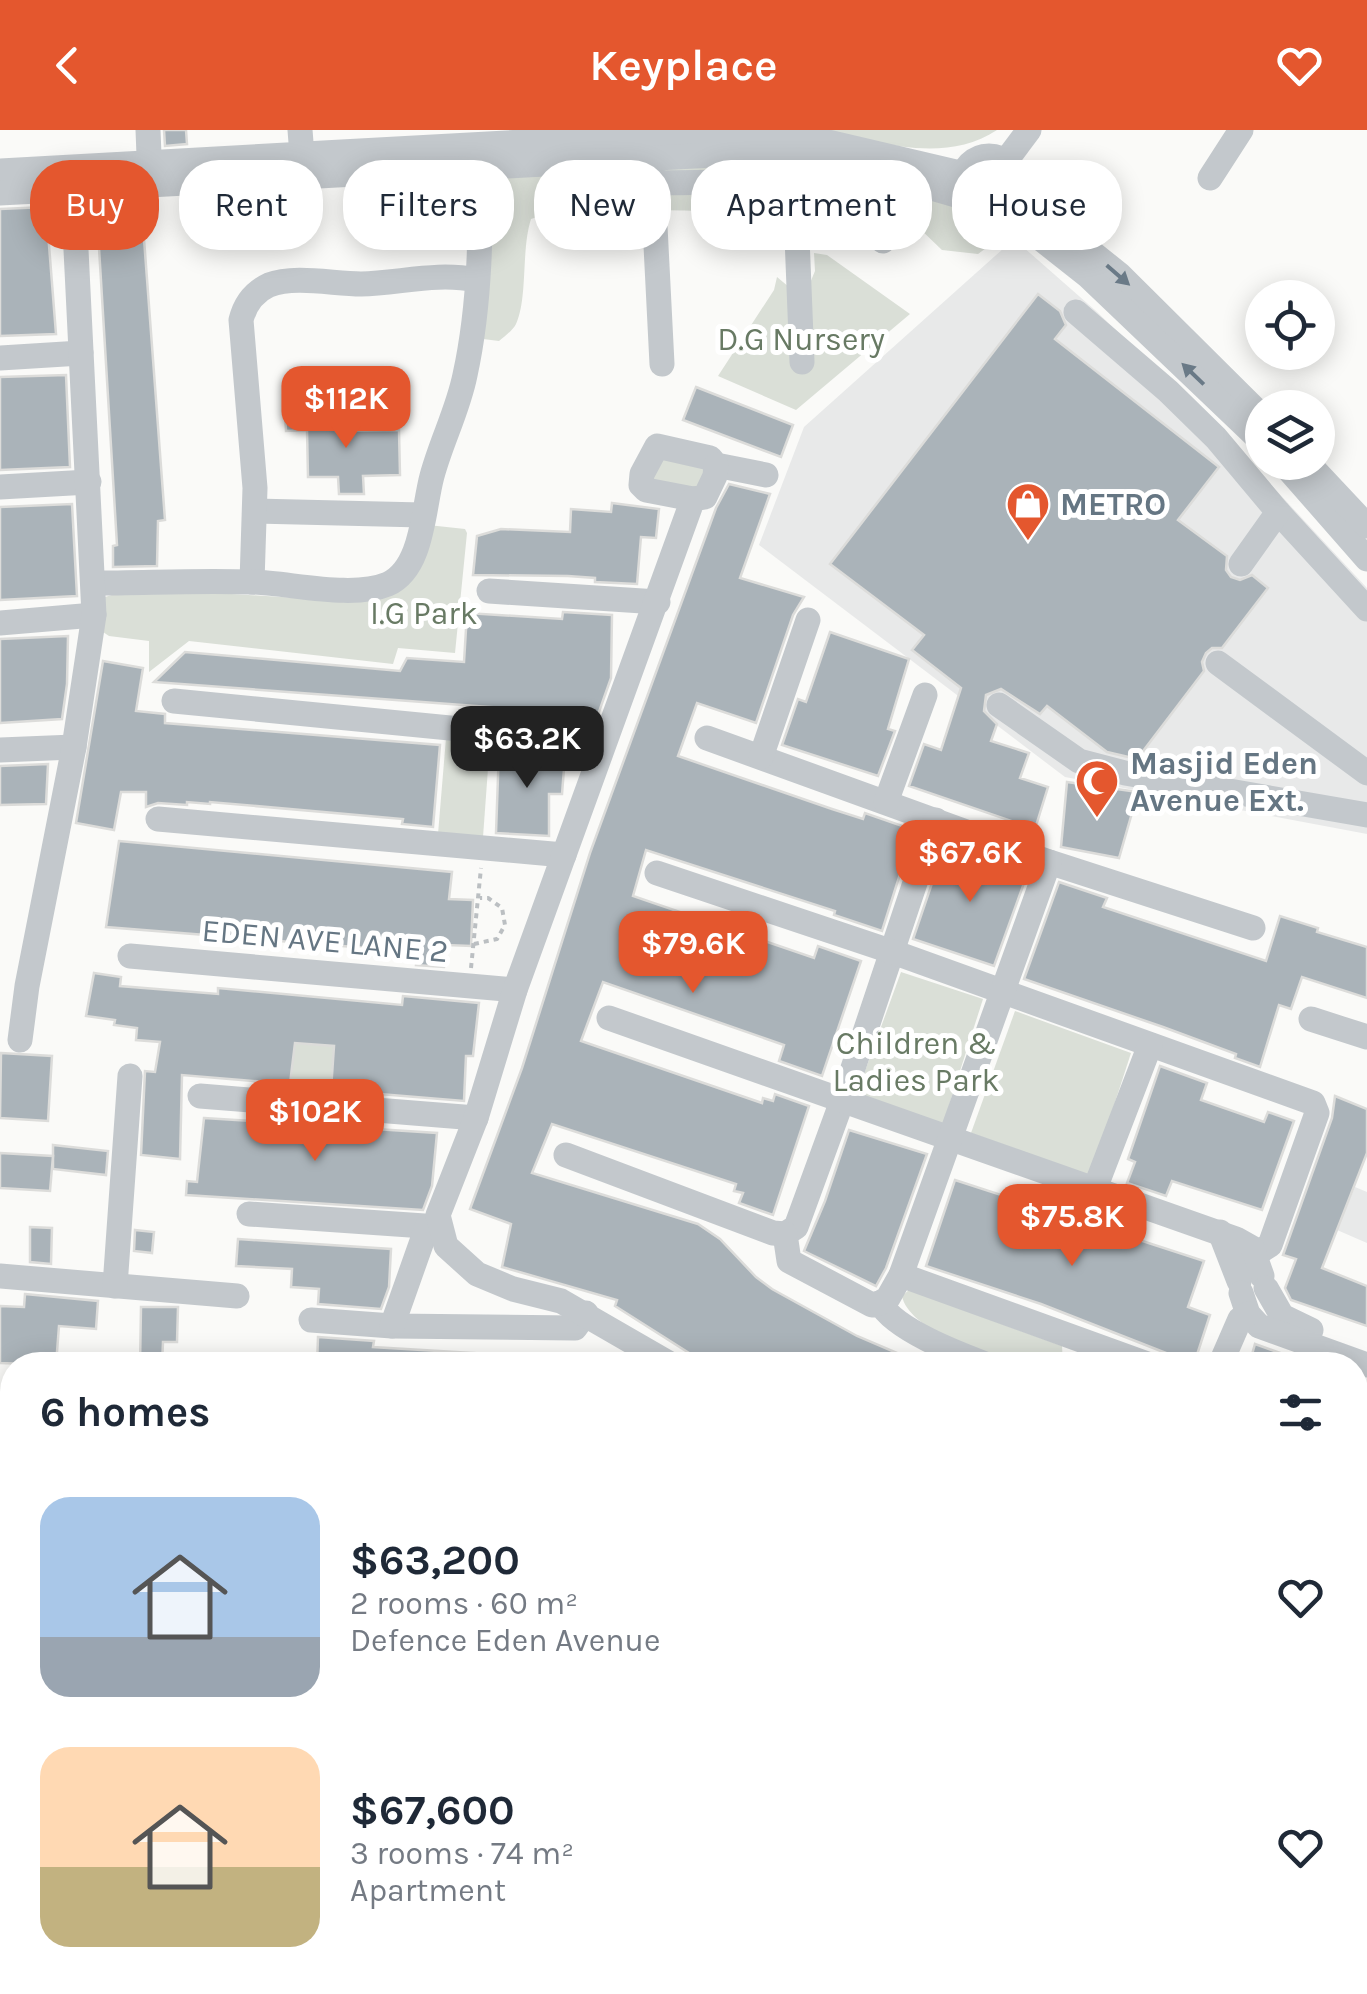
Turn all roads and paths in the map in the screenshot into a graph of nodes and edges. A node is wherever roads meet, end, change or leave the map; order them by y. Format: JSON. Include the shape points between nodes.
{"nodes":[{"id":1,"x":148,"y":130,"type":"edge"},
{"id":2,"x":1029,"y":130,"type":"edge"},
{"id":3,"x":1241,"y":130,"type":"edge"},
{"id":4,"x":301,"y":143,"type":"edge"},
{"id":5,"x":467,"y":146,"type":"edge"},
{"id":6,"x":832,"y":151,"type":"junction"},
{"id":7,"x":652,"y":156,"type":"junction"},
{"id":8,"x":149,"y":160,"type":"edge"},
{"id":9,"x":652,"y":160,"type":"edge"},
{"id":10,"x":830,"y":160,"type":"edge"},
{"id":11,"x":1007,"y":160,"type":"edge"},
{"id":12,"x":0,"y":171,"type":"edge"},
{"id":13,"x":30,"y":172,"type":"edge"},
{"id":14,"x":159,"y":172,"type":"edge"},
{"id":15,"x":159,"y":173,"type":"edge"},
{"id":16,"x":1210,"y":178,"type":"dead end"},
{"id":17,"x":952,"y":183,"type":"edge"},
{"id":18,"x":30,"y":191,"type":"edge"},
{"id":19,"x":0,"y":193,"type":"edge"},
{"id":20,"x":75,"y":250,"type":"edge"},
{"id":21,"x":656,"y":250,"type":"edge"},
{"id":22,"x":798,"y":250,"type":"edge"},
{"id":23,"x":1061,"y":250,"type":"edge"},
{"id":24,"x":1082,"y":250,"type":"edge"},
{"id":25,"x":476,"y":280,"type":"junction"},
{"id":26,"x":1076,"y":312,"type":"dead end"},
{"id":27,"x":81,"y":353,"type":"junction"},
{"id":28,"x":0,"y":358,"type":"edge"},
{"id":29,"x":802,"y":362,"type":"dead end"},
{"id":30,"x":662,"y":364,"type":"dead end"},
{"id":31,"x":1245,"y":399,"type":"edge"},
{"id":32,"x":1245,"y":426,"type":"edge"},
{"id":33,"x":716,"y":465,"type":"junction"},
{"id":34,"x":766,"y":475,"type":"dead end"},
{"id":35,"x":1298,"y":480,"type":"edge"},
{"id":36,"x":1324,"y":480,"type":"edge"},
{"id":37,"x":89,"y":482,"type":"junction"},
{"id":38,"x":0,"y":487,"type":"edge"},
{"id":39,"x":693,"y":499,"type":"junction"},
{"id":40,"x":255,"y":511,"type":"junction"},
{"id":41,"x":1278,"y":512,"type":"junction"},
{"id":42,"x":422,"y":515,"type":"junction"},
{"id":43,"x":1367,"y":526,"type":"edge"},
{"id":44,"x":1367,"y":559,"type":"edge"},
{"id":45,"x":1241,"y":564,"type":"dead end"},
{"id":46,"x":252,"y":582,"type":"junction"},
{"id":47,"x":93,"y":583,"type":"junction"},
{"id":48,"x":489,"y":591,"type":"dead end"},
{"id":49,"x":658,"y":602,"type":"junction"},
{"id":50,"x":1367,"y":609,"type":"edge"},
{"id":51,"x":94,"y":615,"type":"junction"},
{"id":52,"x":808,"y":620,"type":"dead end"},
{"id":53,"x":0,"y":623,"type":"edge"},
{"id":54,"x":1218,"y":663,"type":"dead end"},
{"id":55,"x":925,"y":696,"type":"dead end"},
{"id":56,"x":174,"y":701,"type":"dead end"},
{"id":57,"x":999,"y":705,"type":"dead end"},
{"id":58,"x":707,"y":738,"type":"dead end"},
{"id":59,"x":604,"y":743,"type":"junction"},
{"id":60,"x":74,"y":747,"type":"junction"},
{"id":61,"x":0,"y":750,"type":"edge"},
{"id":62,"x":761,"y":757,"type":"junction"},
{"id":63,"x":1367,"y":773,"type":"edge"},
{"id":64,"x":886,"y":802,"type":"junction"},
{"id":65,"x":1367,"y":814,"type":"edge"},
{"id":66,"x":158,"y":819,"type":"dead end"},
{"id":67,"x":936,"y":820,"type":"junction"},
{"id":68,"x":482,"y":848,"type":"junction"},
{"id":69,"x":564,"y":855,"type":"junction"},
{"id":70,"x":1049,"y":862,"type":"junction"},
{"id":71,"x":657,"y":873,"type":"dead end"},
{"id":72,"x":480,"y":898,"type":"junction"},
{"id":73,"x":1252,"y":928,"type":"dead end"},
{"id":74,"x":474,"y":944,"type":"junction"},
{"id":75,"x":893,"y":952,"type":"junction"},
{"id":76,"x":130,"y":956,"type":"dead end"},
{"id":77,"x":470,"y":970,"type":"dead end"},
{"id":78,"x":0,"y":986,"type":"edge"},
{"id":79,"x":27,"y":986,"type":"junction"},
{"id":80,"x":514,"y":990,"type":"junction"},
{"id":81,"x":1002,"y":991,"type":"junction"},
{"id":82,"x":609,"y":1018,"type":"dead end"},
{"id":83,"x":1310,"y":1019,"type":"dead end"},
{"id":84,"x":1367,"y":1037,"type":"edge"},
{"id":85,"x":20,"y":1040,"type":"dead end"},
{"id":86,"x":1150,"y":1045,"type":"junction"},
{"id":87,"x":130,"y":1076,"type":"dead end"},
{"id":88,"x":200,"y":1096,"type":"dead end"},
{"id":89,"x":842,"y":1101,"type":"junction"},
{"id":90,"x":476,"y":1118,"type":"junction"},
{"id":91,"x":952,"y":1137,"type":"junction"},
{"id":92,"x":566,"y":1155,"type":"dead end"},
{"id":93,"x":1094,"y":1190,"type":"junction"},
{"id":94,"x":249,"y":1214,"type":"dead end"},
{"id":95,"x":433,"y":1227,"type":"junction"},
{"id":96,"x":785,"y":1234,"type":"junction"},
{"id":97,"x":900,"y":1275,"type":"junction"},
{"id":98,"x":0,"y":1276,"type":"edge"},
{"id":99,"x":1252,"y":1284,"type":"junction"},
{"id":100,"x":116,"y":1286,"type":"junction"},
{"id":101,"x":237,"y":1296,"type":"dead end"},
{"id":102,"x":880,"y":1303,"type":"junction"},
{"id":103,"x":586,"y":1314,"type":"junction"},
{"id":104,"x":311,"y":1320,"type":"dead end"},
{"id":105,"x":392,"y":1326,"type":"junction"},
{"id":106,"x":1367,"y":1350,"type":"edge"},
{"id":107,"x":650,"y":1352,"type":"edge"},
{"id":108,"x":959,"y":1352,"type":"edge"},
{"id":109,"x":1077,"y":1352,"type":"edge"},
{"id":110,"x":1226,"y":1352,"type":"edge"},
{"id":111,"x":1331,"y":1352,"type":"edge"}],
"edges":[{"from":1,"to":8,"type":"street"},
{"from":2,"to":11,"type":"street"},
{"from":3,"to":16,"type":"street"},
{"from":4,"to":5,"type":"street"},
{"from":4,"to":14,"type":"street"},
{"from":5,"to":6,"type":"street","via":[[724,134]]},
{"from":5,"to":7,"type":"street"},
{"from":5,"to":15,"type":"street"},
{"from":5,"to":25,"type":"street"},
{"from":6,"to":7,"type":"street"},
{"from":6,"to":10,"type":"street"},
{"from":6,"to":17,"type":"street"},
{"from":7,"to":9,"type":"street"},
{"from":12,"to":13,"type":"street"},
{"from":18,"to":19,"type":"street"},
{"from":20,"to":27,"type":"street"},
{"from":21,"to":30,"type":"street"},
{"from":22,"to":29,"type":"street"},
{"from":32,"to":23,"type":"street","one_way":true},
{"from":24,"to":31,"type":"street","one_way":true,"via":[[1120,276]]},
{"from":25,"to":40,"type":"street","via":[[281,282],[252,297],[241,320]]},
{"from":25,"to":42,"type":"street","via":[[465,377]]},
{"from":26,"to":41,"type":"street","via":[[1216,438]]},
{"from":27,"to":28,"type":"street"},
{"from":27,"to":37,"type":"street"},
{"from":33,"to":34,"type":"street"},
{"from":33,"to":39,"type":"street","via":[[704,497]]},
{"from":33,"to":39,"type":"street","via":[[657,446],[641,485]]},
{"from":35,"to":44,"type":"street"},
{"from":36,"to":43,"type":"street"},
{"from":37,"to":38,"type":"street"},
{"from":37,"to":47,"type":"street"},
{"from":39,"to":49,"type":"street"},
{"from":40,"to":42,"type":"street"},
{"from":40,"to":46,"type":"street"},
{"from":41,"to":45,"type":"street"},
{"from":41,"to":50,"type":"street"},
{"from":42,"to":46,"type":"street","via":[[413,557],[392,582],[361,590]]},
{"from":46,"to":47,"type":"street"},
{"from":47,"to":51,"type":"street"},
{"from":48,"to":49,"type":"street"},
{"from":49,"to":59,"type":"street"},
{"from":51,"to":53,"type":"street"},
{"from":51,"to":60,"type":"street"},
{"from":52,"to":62,"type":"street"},
{"from":54,"to":63,"type":"street"},
{"from":55,"to":64,"type":"street"},
{"from":56,"to":59,"type":"street"},
{"from":57,"to":65,"type":"street","via":[[1078,761]]},
{"from":58,"to":62,"type":"street"},
{"from":59,"to":69,"type":"street"},
{"from":60,"to":61,"type":"street"},
{"from":60,"to":79,"type":"street"},
{"from":62,"to":64,"type":"street"},
{"from":64,"to":67,"type":"street"},
{"from":66,"to":68,"type":"street"},
{"from":67,"to":70,"type":"street"},
{"from":67,"to":75,"type":"street"},
{"from":68,"to":69,"type":"street"},
{"from":68,"to":72,"type":"path"},
{"from":69,"to":80,"type":"street"},
{"from":70,"to":73,"type":"street"},
{"from":70,"to":81,"type":"street"},
{"from":71,"to":75,"type":"street"},
{"from":72,"to":74,"type":"path"},
{"from":72,"to":74,"type":"path","via":[[502,908],[505,925],[497,939]]},
{"from":74,"to":77,"type":"path"},
{"from":75,"to":81,"type":"street"},
{"from":75,"to":89,"type":"street"},
{"from":76,"to":80,"type":"street","name":"EDEN AVE LANE 2"},
{"from":78,"to":79,"type":"street"},
{"from":79,"to":85,"type":"street"},
{"from":80,"to":90,"type":"street"},
{"from":81,"to":86,"type":"street"},
{"from":81,"to":91,"type":"street"},
{"from":82,"to":89,"type":"street"},
{"from":83,"to":84,"type":"street"},
{"from":86,"to":93,"type":"street"},
{"from":86,"to":99,"type":"street","via":[[1316,1106]]},
{"from":87,"to":100,"type":"street"},
{"from":88,"to":90,"type":"street"},
{"from":89,"to":91,"type":"street"},
{"from":89,"to":96,"type":"street","via":[[796,1227]]},
{"from":90,"to":95,"type":"street"},
{"from":91,"to":93,"type":"street"},
{"from":91,"to":97,"type":"street"},
{"from":92,"to":96,"type":"street"},
{"from":93,"to":99,"type":"street","via":[[1220,1232]]},
{"from":94,"to":95,"type":"street"},
{"from":95,"to":103,"type":"street","via":[[477,1274]]},
{"from":95,"to":105,"type":"street"},
{"from":96,"to":102,"type":"street","via":[[789,1261],[872,1305]]},
{"from":97,"to":102,"type":"street"},
{"from":97,"to":109,"type":"street"},
{"from":98,"to":100,"type":"street"},
{"from":99,"to":106,"type":"street","via":[[1291,1322]]},
{"from":99,"to":110,"type":"street"},
{"from":99,"to":111,"type":"street","via":[[1260,1326]]},
{"from":100,"to":101,"type":"street"},
{"from":102,"to":108,"type":"street","via":[[902,1326]]},
{"from":103,"to":105,"type":"street","via":[[575,1328]]},
{"from":103,"to":107,"type":"street"},
{"from":104,"to":105,"type":"street"}]}
